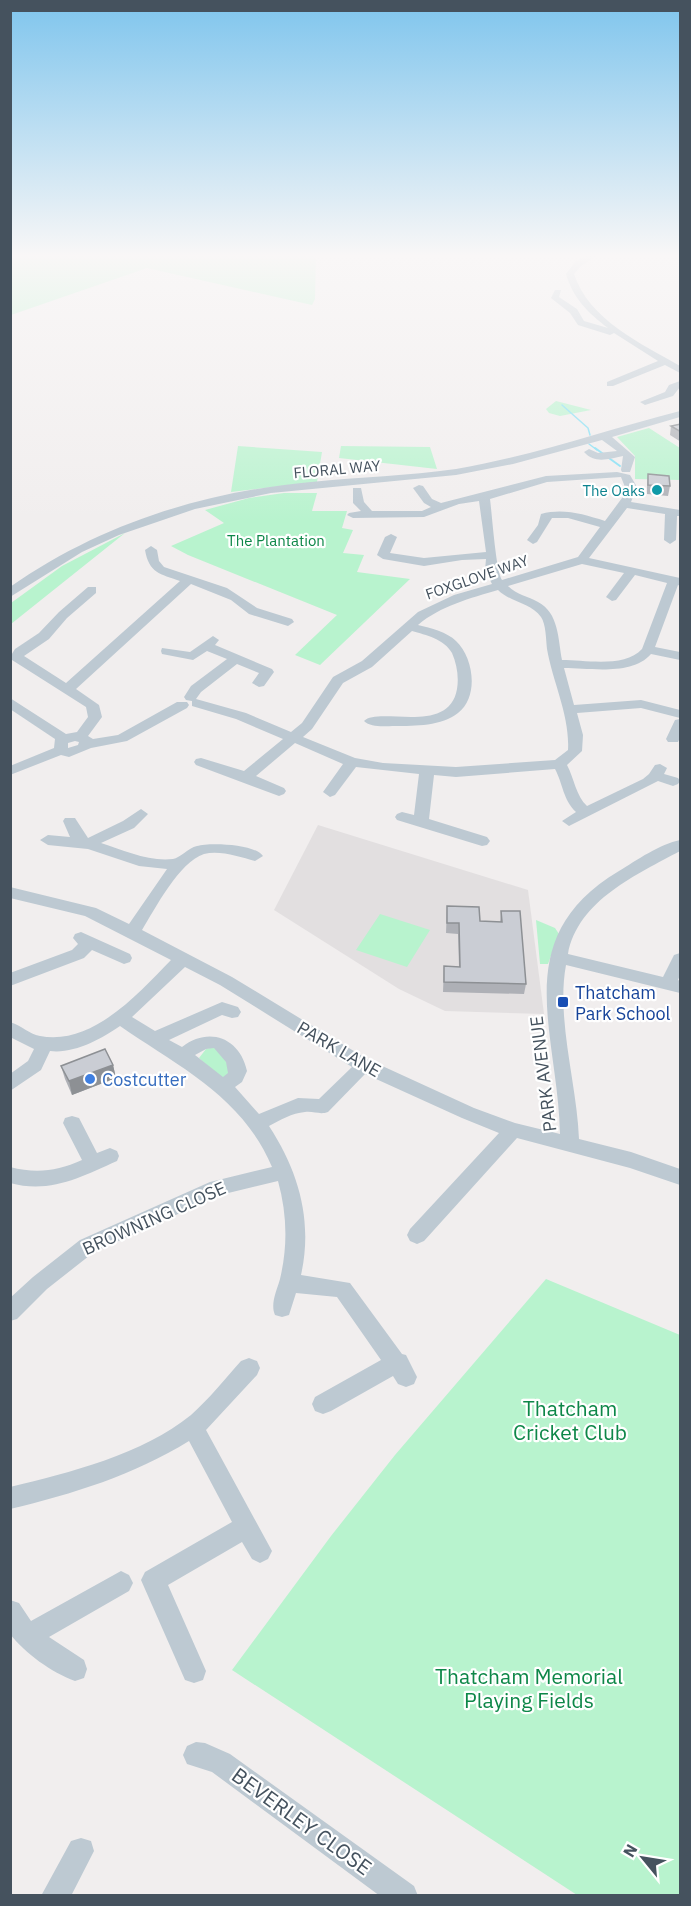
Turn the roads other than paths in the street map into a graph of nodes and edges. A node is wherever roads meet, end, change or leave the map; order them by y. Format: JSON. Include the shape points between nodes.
{"nodes":[{"id":1,"x":633,"y":344,"type":"edge"},
{"id":2,"x":639,"y":344,"type":"edge"},
{"id":3,"x":645,"y":348,"type":"junction"},
{"id":4,"x":666,"y":361,"type":"junction"},
{"id":5,"x":681,"y":370,"type":"edge"},
{"id":6,"x":634,"y":374,"type":"junction"},
{"id":7,"x":649,"y":380,"type":"dead end"},
{"id":8,"x":610,"y":384,"type":"dead end"},
{"id":9,"x":681,"y":384,"type":"edge"},
{"id":10,"x":645,"y":402,"type":"dead end"},
{"id":11,"x":681,"y":414,"type":"edge"},
{"id":12,"x":602,"y":435,"type":"junction"},
{"id":13,"x":625,"y":453,"type":"junction"},
{"id":14,"x":609,"y":463,"type":"junction"},
{"id":15,"x":419,"y":488,"type":"dead end"},
{"id":16,"x":357,"y":490,"type":"dead end"},
{"id":17,"x":484,"y":498,"type":"junction"},
{"id":18,"x":624,"y":504,"type":"junction"},
{"id":19,"x":440,"y":507,"type":"junction"},
{"id":20,"x":676,"y":512,"type":"edge"},
{"id":21,"x":353,"y":515,"type":"dead end"},
{"id":22,"x":366,"y":515,"type":"junction"},
{"id":23,"x":608,"y":525,"type":"junction"},
{"id":24,"x":532,"y":536,"type":"dead end"},
{"id":25,"x":391,"y":537,"type":"dead end"},
{"id":26,"x":670,"y":540,"type":"dead end"},
{"id":27,"x":151,"y":550,"type":"dead end"},
{"id":28,"x":492,"y":555,"type":"junction"},
{"id":29,"x":582,"y":560,"type":"junction"},
{"id":30,"x":631,"y":572,"type":"junction"},
{"id":31,"x":187,"y":581,"type":"junction"},
{"id":32,"x":677,"y":582,"type":"edge"},
{"id":33,"x":499,"y":584,"type":"junction"},
{"id":34,"x":92,"y":590,"type":"dead end"},
{"id":35,"x":10,"y":594,"type":"edge"},
{"id":36,"x":611,"y":597,"type":"dead end"},
{"id":37,"x":288,"y":622,"type":"dead end"},
{"id":38,"x":408,"y":626,"type":"junction"},
{"id":39,"x":648,"y":650,"type":"junction"},
{"id":40,"x":167,"y":651,"type":"dead end"},
{"id":41,"x":681,"y":656,"type":"edge"},
{"id":42,"x":237,"y":658,"type":"junction"},
{"id":43,"x":556,"y":664,"type":"junction"},
{"id":44,"x":259,"y":683,"type":"dead end"},
{"id":45,"x":68,"y":688,"type":"junction"},
{"id":46,"x":10,"y":702,"type":"edge"},
{"id":47,"x":190,"y":702,"type":"junction"},
{"id":48,"x":568,"y":710,"type":"junction"},
{"id":49,"x":681,"y":714,"type":"edge"},
{"id":50,"x":380,"y":719,"type":"dead end"},
{"id":51,"x":292,"y":738,"type":"junction"},
{"id":52,"x":83,"y":741,"type":"junction"},
{"id":53,"x":62,"y":744,"type":"junction"},
{"id":54,"x":201,"y":762,"type":"dead end"},
{"id":55,"x":352,"y":762,"type":"junction"},
{"id":56,"x":559,"y":764,"type":"junction"},
{"id":57,"x":10,"y":771,"type":"edge"},
{"id":58,"x":427,"y":771,"type":"junction"},
{"id":59,"x":246,"y":777,"type":"junction"},
{"id":60,"x":673,"y":782,"type":"dead end"},
{"id":61,"x":279,"y":791,"type":"dead end"},
{"id":62,"x":330,"y":792,"type":"dead end"},
{"id":63,"x":585,"y":812,"type":"junction"},
{"id":64,"x":141,"y":814,"type":"dead end"},
{"id":65,"x":402,"y":816,"type":"dead end"},
{"id":66,"x":70,"y":821,"type":"dead end"},
{"id":67,"x":569,"y":821,"type":"dead end"},
{"id":68,"x":421,"y":822,"type":"junction"},
{"id":69,"x":48,"y":840,"type":"dead end"},
{"id":70,"x":482,"y":841,"type":"dead end"},
{"id":71,"x":89,"y":844,"type":"junction"},
{"id":72,"x":681,"y":845,"type":"edge"},
{"id":73,"x":255,"y":856,"type":"dead end"},
{"id":74,"x":179,"y":865,"type":"junction"},
{"id":75,"x":10,"y":892,"type":"edge"},
{"id":76,"x":132,"y":932,"type":"junction"},
{"id":77,"x":557,"y":957,"type":"junction"},
{"id":78,"x":124,"y":958,"type":"dead end"},
{"id":79,"x":182,"y":959,"type":"junction"},
{"id":80,"x":681,"y":959,"type":"edge"},
{"id":81,"x":10,"y":980,"type":"edge"},
{"id":82,"x":675,"y":984,"type":"edge"},
{"id":83,"x":232,"y":1012,"type":"dead end"},
{"id":84,"x":121,"y":1018,"type":"junction"},
{"id":85,"x":10,"y":1028,"type":"edge"},
{"id":86,"x":153,"y":1040,"type":"junction"},
{"id":87,"x":45,"y":1043,"type":"junction"},
{"id":88,"x":189,"y":1060,"type":"junction"},
{"id":89,"x":357,"y":1073,"type":"dead end"},
{"id":90,"x":10,"y":1084,"type":"edge"},
{"id":91,"x":221,"y":1086,"type":"junction"},
{"id":92,"x":72,"y":1123,"type":"dead end"},
{"id":93,"x":258,"y":1123,"type":"junction"},
{"id":94,"x":513,"y":1130,"type":"junction"},
{"id":95,"x":570,"y":1144,"type":"junction"},
{"id":96,"x":284,"y":1172,"type":"junction"},
{"id":97,"x":10,"y":1174,"type":"edge"},
{"id":98,"x":681,"y":1176,"type":"edge"},
{"id":99,"x":417,"y":1235,"type":"dead end"},
{"id":100,"x":289,"y":1283,"type":"junction"},
{"id":101,"x":282,"y":1308,"type":"dead end"},
{"id":102,"x":10,"y":1312,"type":"edge"},
{"id":103,"x":249,"y":1368,"type":"dead end"},
{"id":104,"x":323,"y":1404,"type":"dead end"},
{"id":105,"x":193,"y":1427,"type":"junction"},
{"id":106,"x":10,"y":1498,"type":"edge"},
{"id":107,"x":246,"y":1527,"type":"junction"},
{"id":108,"x":260,"y":1551,"type":"dead end"},
{"id":109,"x":121,"y":1583,"type":"dead end"},
{"id":110,"x":16,"y":1624,"type":"edge"},
{"id":111,"x":75,"y":1669,"type":"dead end"},
{"id":112,"x":194,"y":1671,"type":"dead end"},
{"id":113,"x":196,"y":1755,"type":"dead end"},
{"id":114,"x":81,"y":1851,"type":"dead end"},
{"id":115,"x":55,"y":1896,"type":"edge"},
{"id":116,"x":405,"y":1896,"type":"edge"}],
"edges":[{"from":1,"to":3,"type":"street"},
{"from":2,"to":3,"type":"street"},
{"from":3,"to":4,"type":"street"},
{"from":4,"to":5,"type":"street"},
{"from":4,"to":6,"type":"street"},
{"from":6,"to":7,"type":"street"},
{"from":6,"to":8,"type":"street"},
{"from":9,"to":10,"type":"street","via":[[669,394]]},
{"from":11,"to":12,"type":"street","name":"FLORAL WAY"},
{"from":12,"to":13,"type":"street"},
{"from":12,"to":35,"type":"street","name":"FLORAL WAY","via":[[475,469],[288,488],[186,508],[94,542],[54,563]]},
{"from":13,"to":14,"type":"street"},
{"from":13,"to":14,"type":"street","via":[[630,461]]},
{"from":14,"to":17,"type":"street"},
{"from":14,"to":18,"type":"street","via":[[631,488]]},
{"from":15,"to":19,"type":"street","via":[[428,501]]},
{"from":16,"to":22,"type":"street"},
{"from":17,"to":19,"type":"street"},
{"from":17,"to":28,"type":"street"},
{"from":18,"to":20,"type":"street"},
{"from":18,"to":23,"type":"street"},
{"from":19,"to":22,"type":"street","via":[[424,514]]},
{"from":20,"to":26,"type":"street"},
{"from":21,"to":22,"type":"street"},
{"from":23,"to":24,"type":"street","via":[[551,514],[545,516],[544,525]]},
{"from":23,"to":29,"type":"street"},
{"from":25,"to":28,"type":"street","via":[[377,554],[424,562]]},
{"from":27,"to":31,"type":"street","via":[[160,570]]},
{"from":28,"to":33,"type":"street","via":[[491,570]]},
{"from":29,"to":30,"type":"street"},
{"from":29,"to":33,"type":"street","name":"FOXGLOVE WAY"},
{"from":30,"to":32,"type":"street"},
{"from":30,"to":36,"type":"street"},
{"from":31,"to":37,"type":"street","via":[[223,591],[253,611]]},
{"from":31,"to":45,"type":"street","via":[[104,661]]},
{"from":32,"to":39,"type":"street"},
{"from":33,"to":38,"type":"street","name":"FOXGLOVE WAY","via":[[438,605]]},
{"from":33,"to":43,"type":"street","via":[[509,594],[545,613]]},
{"from":34,"to":45,"type":"street","via":[[44,636],[18,654],[19,659]]},
{"from":38,"to":50,"type":"street","via":[[444,638],[456,649],[463,679],[462,697],[446,714],[411,721]]},
{"from":38,"to":51,"type":"street","name":"FOXGLOVE WAY","via":[[367,664],[338,680],[306,726]]},
{"from":39,"to":41,"type":"street"},
{"from":39,"to":43,"type":"street","via":[[640,659],[627,663]]},
{"from":40,"to":42,"type":"street","via":[[193,656],[211,642]]},
{"from":42,"to":44,"type":"street","via":[[267,672]]},
{"from":42,"to":47,"type":"street","via":[[196,689]]},
{"from":43,"to":48,"type":"street"},
{"from":45,"to":52,"type":"street","via":[[94,709],[93,722]]},
{"from":46,"to":53,"type":"street"},
{"from":47,"to":51,"type":"street","via":[[232,713]]},
{"from":47,"to":52,"type":"street","via":[[122,738]]},
{"from":48,"to":49,"type":"street","via":[[641,704]]},
{"from":48,"to":56,"type":"street","via":[[576,747]]},
{"from":51,"to":55,"type":"street"},
{"from":51,"to":59,"type":"street","name":"FOXGLOVE WAY"},
{"from":52,"to":53,"type":"street","via":[[75,753]]},
{"from":53,"to":57,"type":"street"},
{"from":54,"to":59,"type":"street"},
{"from":55,"to":58,"type":"street"},
{"from":55,"to":62,"type":"street"},
{"from":56,"to":58,"type":"street"},
{"from":56,"to":63,"type":"street","via":[[573,801]]},
{"from":58,"to":68,"type":"street"},
{"from":59,"to":61,"type":"street"},
{"from":60,"to":63,"type":"street","via":[[658,772],[648,782]]},
{"from":63,"to":67,"type":"street"},
{"from":64,"to":71,"type":"street","via":[[128,826]]},
{"from":65,"to":68,"type":"street"},
{"from":66,"to":71,"type":"street","via":[[80,840]]},
{"from":68,"to":70,"type":"street"},
{"from":69,"to":71,"type":"street"},
{"from":71,"to":74,"type":"street","via":[[130,859]]},
{"from":72,"to":77,"type":"street","name":"PARK AVENUE","via":[[612,883],[590,901],[569,927]]},
{"from":73,"to":74,"type":"street","via":[[219,848],[203,849],[192,852]]},
{"from":74,"to":76,"type":"street"},
{"from":75,"to":76,"type":"street","name":"PARK LANE","via":[[90,912]]},
{"from":76,"to":79,"type":"street","name":"PARK LANE"},
{"from":77,"to":82,"type":"street"},
{"from":77,"to":95,"type":"street","name":"PARK AVENUE","via":[[553,998]]},
{"from":78,"to":81,"type":"street","via":[[75,949]]},
{"from":79,"to":84,"type":"street"},
{"from":79,"to":94,"type":"street","name":"PARK LANE","via":[[250,995],[361,1064]]},
{"from":80,"to":82,"type":"street"},
{"from":83,"to":86,"type":"street","via":[[222,1008]]},
{"from":84,"to":86,"type":"street"},
{"from":84,"to":87,"type":"street","via":[[78,1041]]},
{"from":85,"to":87,"type":"street","via":[[26,1039]]},
{"from":86,"to":88,"type":"street"},
{"from":87,"to":90,"type":"street","via":[[35,1065]]},
{"from":88,"to":91,"type":"street"},
{"from":88,"to":91,"type":"street","via":[[186,1055],[190,1049],[213,1041],[222,1044],[238,1072]]},
{"from":89,"to":93,"type":"street","via":[[322,1107],[303,1105]]},
{"from":91,"to":93,"type":"street"},
{"from":92,"to":97,"type":"street","via":[[102,1159],[50,1180],[28,1180]]},
{"from":93,"to":96,"type":"street"},
{"from":94,"to":95,"type":"street","name":"PARK LANE"},
{"from":94,"to":99,"type":"street"},
{"from":95,"to":98,"type":"street","name":"PARK LANE"},
{"from":96,"to":100,"type":"street","via":[[297,1228]]},
{"from":96,"to":102,"type":"street","name":"BROWNING CLOSE","via":[[217,1188],[87,1246]]},
{"from":100,"to":101,"type":"street"},
{"from":100,"to":104,"type":"street","via":[[343,1289],[402,1370]]},
{"from":103,"to":105,"type":"street"},
{"from":105,"to":106,"type":"street","via":[[100,1473]]},
{"from":105,"to":107,"type":"street"},
{"from":107,"to":108,"type":"street"},
{"from":107,"to":112,"type":"street","via":[[153,1580]]},
{"from":109,"to":110,"type":"street"},
{"from":110,"to":111,"type":"street"},
{"from":113,"to":116,"type":"street","name":"BEVERLEY CLOSE","via":[[221,1763]]},
{"from":114,"to":115,"type":"street"}]}
